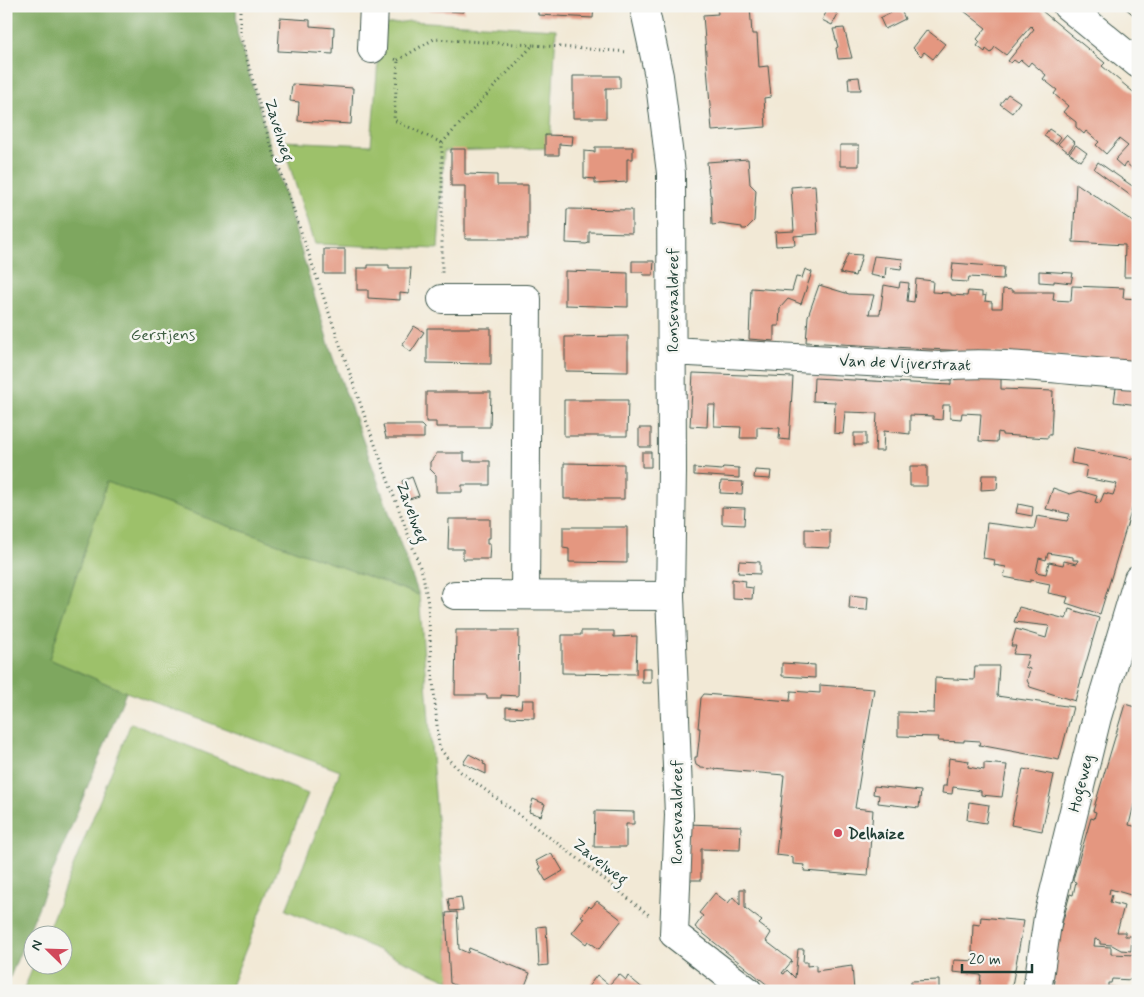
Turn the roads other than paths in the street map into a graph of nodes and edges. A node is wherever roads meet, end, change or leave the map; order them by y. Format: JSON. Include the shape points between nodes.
{"nodes":[{"id":1,"x":374,"y":6,"type":"edge"},
{"id":2,"x":644,"y":6,"type":"edge"},
{"id":3,"x":1067,"y":6,"type":"edge"},
{"id":4,"x":372,"y":49,"type":"road end"},
{"id":5,"x":1138,"y":64,"type":"edge"},
{"id":6,"x":442,"y":299,"type":"road end"},
{"id":7,"x":672,"y":351,"type":"junction"},
{"id":8,"x":1138,"y":375,"type":"edge"},
{"id":9,"x":1138,"y":579,"type":"edge"},
{"id":10,"x":455,"y":595,"type":"dead end"},
{"id":11,"x":526,"y":595,"type":"junction"},
{"id":12,"x":670,"y":596,"type":"junction"},
{"id":13,"x":748,"y":991,"type":"edge"},
{"id":14,"x":1037,"y":991,"type":"edge"}],
"edges":[{"from":1,"to":4,"type":"street"},
{"from":2,"to":7,"type":"street","name":"Ronsevaaldreef","via":[[659,76],[671,173]]},
{"from":3,"to":5,"type":"street"},
{"from":6,"to":11,"type":"street","via":[[528,300]]},
{"from":7,"to":8,"type":"street","name":"Van de Vijverstraat","via":[[939,366],[1065,368]]},
{"from":7,"to":12,"type":"street","name":"Ronsevaaldreef"},
{"from":9,"to":14,"type":"street","name":"Hogeweg","via":[[1096,717],[1048,917]]},
{"from":10,"to":11,"type":"street"},
{"from":11,"to":12,"type":"street"},
{"from":12,"to":13,"type":"street","name":"Ronsevaaldreef","via":[[679,814],[674,934]]}]}
